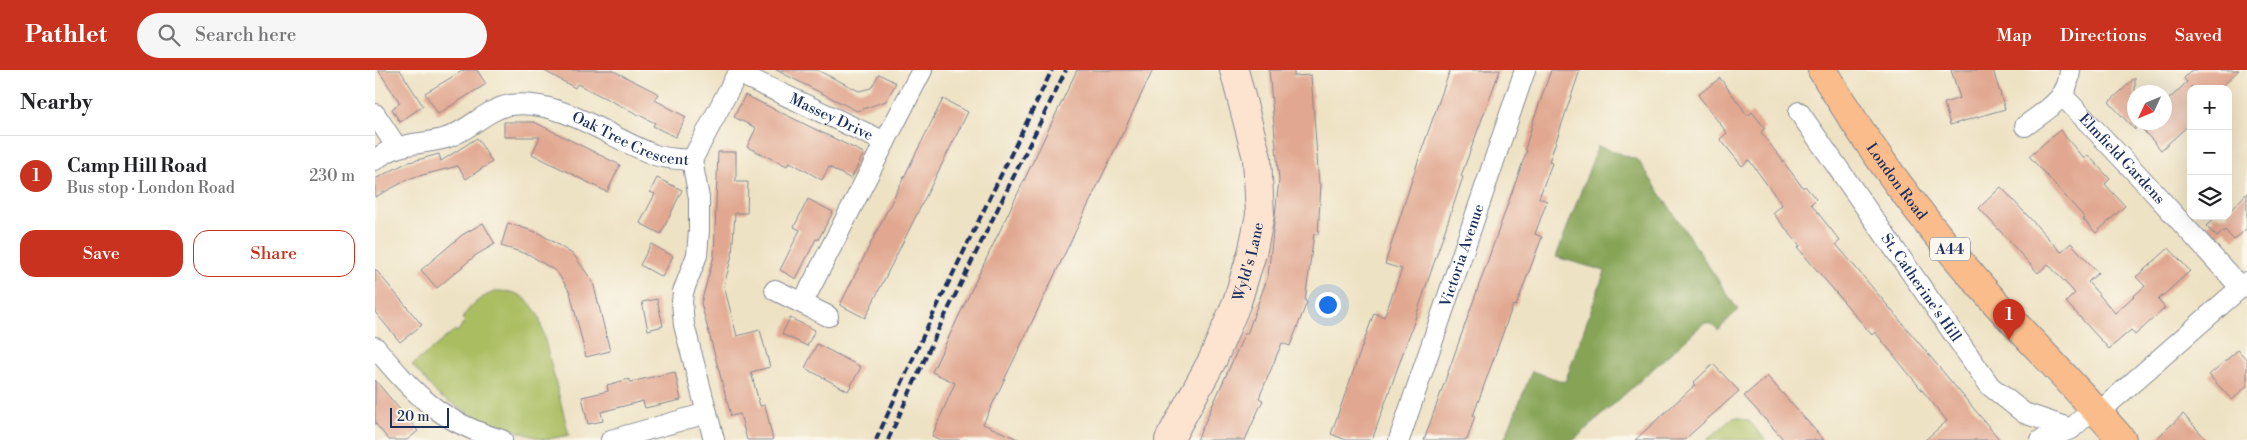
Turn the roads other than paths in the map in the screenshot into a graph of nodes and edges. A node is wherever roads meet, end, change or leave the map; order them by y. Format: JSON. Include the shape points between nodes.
{"nodes":[{"id":1,"x":922,"y":70,"type":"edge"},
{"id":2,"x":1234,"y":70,"type":"edge"},
{"id":3,"x":1525,"y":70,"type":"edge"},
{"id":4,"x":1822,"y":70,"type":"edge"},
{"id":5,"x":2070,"y":70,"type":"edge"},
{"id":6,"x":2063,"y":96,"type":"junction"},
{"id":7,"x":1799,"y":112,"type":"dead end"},
{"id":8,"x":375,"y":114,"type":"edge"},
{"id":9,"x":2025,"y":126,"type":"dead end"},
{"id":10,"x":885,"y":142,"type":"junction"},
{"id":11,"x":396,"y":146,"type":"junction"},
{"id":12,"x":375,"y":160,"type":"edge"},
{"id":13,"x":692,"y":160,"type":"junction"},
{"id":14,"x":2244,"y":285,"type":"edge"},
{"id":15,"x":775,"y":290,"type":"dead end"},
{"id":16,"x":803,"y":302,"type":"junction"},
{"id":17,"x":828,"y":316,"type":"dead end"},
{"id":18,"x":375,"y":347,"type":"edge"},
{"id":19,"x":2096,"y":410,"type":"junction"},
{"id":20,"x":707,"y":413,"type":"junction"},
{"id":21,"x":2071,"y":428,"type":"junction"},
{"id":22,"x":495,"y":439,"type":"edge"},
{"id":23,"x":611,"y":440,"type":"edge"},
{"id":24,"x":714,"y":440,"type":"edge"},
{"id":25,"x":1169,"y":440,"type":"edge"},
{"id":26,"x":1399,"y":440,"type":"edge"},
{"id":27,"x":2041,"y":440,"type":"edge"},
{"id":28,"x":2122,"y":440,"type":"edge"}],
"edges":[{"from":1,"to":10,"type":"street","name":"Massey Drive"},
{"from":2,"to":25,"type":"main road","name":"Wyld's Lane","via":[[1257,158],[1260,215],[1252,253],[1233,310],[1213,359]]},
{"from":3,"to":26,"type":"street","name":"Victoria Avenue"},
{"from":4,"to":19,"type":"main road","name":"London Road","number":"A44","via":[[1906,195],[1993,300]]},
{"from":5,"to":6,"type":"street","via":[[2070,80]]},
{"from":6,"to":9,"type":"street"},
{"from":6,"to":14,"type":"street","name":"Elmfield Gardens"},
{"from":7,"to":21,"type":"street","name":"St. Catherine's Hill","via":[[1990,386],[2024,413]]},
{"from":8,"to":11,"type":"street"},
{"from":10,"to":13,"type":"street","name":"Massey Drive","via":[[741,75],[735,78]]},
{"from":10,"to":16,"type":"street"},
{"from":11,"to":12,"type":"street","name":"Oak Tree Crescent"},
{"from":11,"to":13,"type":"street","name":"Oak Tree Crescent","via":[[447,138],[490,112],[508,105],[530,104],[551,107],[657,156]]},
{"from":13,"to":20,"type":"street","name":"Oak Tree Crescent","via":[[699,198],[699,230],[697,255],[682,302],[684,324]]},
{"from":14,"to":19,"type":"street"},
{"from":15,"to":16,"type":"street"},
{"from":16,"to":17,"type":"street"},
{"from":18,"to":22,"type":"street","via":[[413,391],[435,410]]},
{"from":19,"to":21,"type":"street"},
{"from":19,"to":28,"type":"main road","name":"London Road","number":"A44"},
{"from":20,"to":23,"type":"street"},
{"from":20,"to":24,"type":"street","name":"Oak Tree Crescent"},
{"from":21,"to":27,"type":"street"}]}
